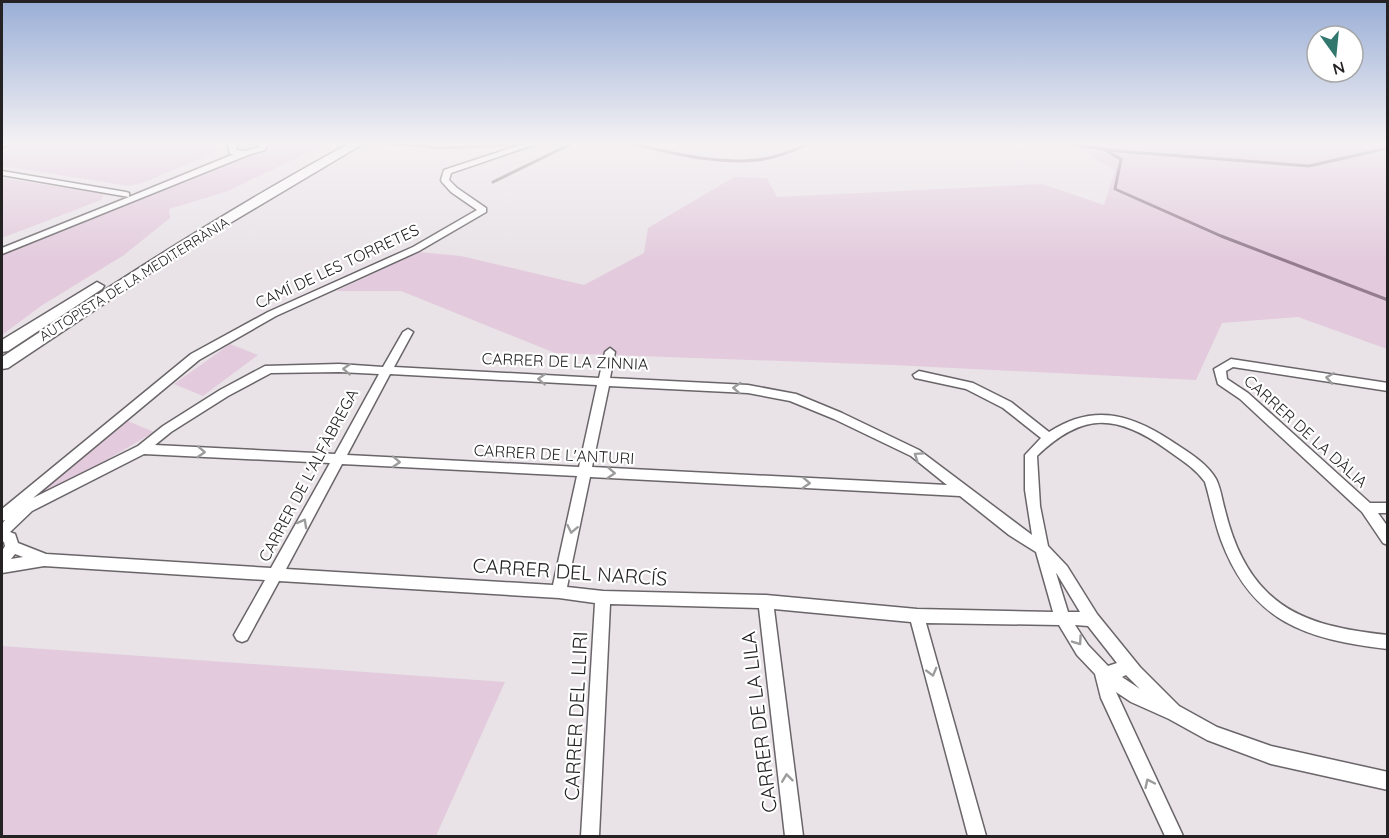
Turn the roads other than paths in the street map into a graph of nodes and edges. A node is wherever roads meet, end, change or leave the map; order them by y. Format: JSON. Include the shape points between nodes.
{"nodes":[{"id":1,"x":51,"y":181,"type":"edge"},
{"id":2,"x":157,"y":181,"type":"edge"},
{"id":3,"x":175,"y":181,"type":"edge"},
{"id":4,"x":276,"y":181,"type":"edge"},
{"id":5,"x":291,"y":181,"type":"edge"},
{"id":6,"x":446,"y":181,"type":"edge"},
{"id":7,"x":126,"y":195,"type":"junction"},
{"id":8,"x":2,"y":244,"type":"edge"},
{"id":9,"x":2,"y":250,"type":"edge"},
{"id":10,"x":408,"y":332,"type":"dead end"},
{"id":11,"x":2,"y":347,"type":"edge"},
{"id":12,"x":610,"y":352,"type":"dead end"},
{"id":13,"x":2,"y":364,"type":"edge"},
{"id":14,"x":385,"y":371,"type":"junction"},
{"id":15,"x":919,"y":375,"type":"dead end"},
{"id":16,"x":605,"y":382,"type":"junction"},
{"id":17,"x":1388,"y":387,"type":"edge"},
{"id":18,"x":1047,"y":436,"type":"junction"},
{"id":19,"x":142,"y":449,"type":"junction"},
{"id":20,"x":338,"y":458,"type":"junction"},
{"id":21,"x":938,"y":471,"type":"junction"},
{"id":22,"x":584,"y":472,"type":"junction"},
{"id":23,"x":935,"y":490,"type":"junction"},
{"id":24,"x":964,"y":491,"type":"junction"},
{"id":25,"x":1367,"y":508,"type":"junction"},
{"id":26,"x":1388,"y":508,"type":"edge"},
{"id":27,"x":2,"y":516,"type":"edge"},
{"id":28,"x":2,"y":533,"type":"edge"},
{"id":29,"x":1388,"y":539,"type":"edge"},
{"id":30,"x":12,"y":547,"type":"junction"},
{"id":31,"x":1041,"y":548,"type":"junction"},
{"id":32,"x":45,"y":560,"type":"junction"},
{"id":33,"x":2,"y":562,"type":"edge"},
{"id":34,"x":2,"y":567,"type":"edge"},
{"id":35,"x":275,"y":575,"type":"junction"},
{"id":36,"x":559,"y":592,"type":"junction"},
{"id":37,"x":603,"y":597,"type":"junction"},
{"id":38,"x":766,"y":602,"type":"junction"},
{"id":39,"x":917,"y":616,"type":"junction"},
{"id":40,"x":1092,"y":619,"type":"junction"},
{"id":41,"x":1063,"y":620,"type":"junction"},
{"id":42,"x":242,"y":635,"type":"dead end"},
{"id":43,"x":1388,"y":642,"type":"edge"},
{"id":44,"x":1128,"y":664,"type":"junction"},
{"id":45,"x":1103,"y":674,"type":"junction"},
{"id":46,"x":1173,"y":712,"type":"junction"},
{"id":47,"x":1388,"y":781,"type":"edge"},
{"id":48,"x":590,"y":837,"type":"edge"},
{"id":49,"x":794,"y":837,"type":"edge"},
{"id":50,"x":978,"y":837,"type":"edge"},
{"id":51,"x":1174,"y":837,"type":"edge"}],
"edges":[{"from":1,"to":7,"type":"street"},
{"from":2,"to":7,"type":"street"},
{"from":3,"to":9,"type":"street"},
{"from":4,"to":11,"type":"highway","name":"AUTOPISTA DE LA MEDITERRÀNIA","via":[[134,262]]},
{"from":5,"to":13,"type":"highway","name":"AUTOPISTA DE LA MEDITERRÀNIA","via":[[147,267]]},
{"from":6,"to":27,"type":"street","name":"CAMÍ DE LES TORRETES","via":[[483,210],[416,249],[291,304],[195,357]]},
{"from":7,"to":8,"type":"street"},
{"from":10,"to":14,"type":"street","name":"CARRER DE L'ALFÀBREGA"},
{"from":12,"to":16,"type":"street"},
{"from":16,"to":14,"type":"street","name":"CARRER DE LA ZINNIA","one_way":true},
{"from":14,"to":19,"type":"street","name":"CARRER DE LA ZINNIA","one_way":true,"via":[[269,369],[214,399]]},
{"from":14,"to":20,"type":"street","name":"CARRER DE L'ALFÀBREGA"},
{"from":15,"to":18,"type":"street","via":[[969,386],[1007,405]]},
{"from":21,"to":16,"type":"street","name":"CARRER DE LA ZINNIA","one_way":true,"via":[[915,453],[792,397],[748,389]]},
{"from":16,"to":22,"type":"street"},
{"from":17,"to":25,"type":"street","name":"CARRER DE LA DÀLIA","one_way":true,"via":[[1231,363],[1220,369],[1222,381],[1244,396]]},
{"from":18,"to":31,"type":"street","via":[[1030,455],[1030,498]]},
{"from":18,"to":43,"type":"street","via":[[1082,419],[1112,419],[1162,438],[1210,480],[1241,571],[1262,597],[1298,622],[1353,638]]},
{"from":19,"to":20,"type":"street","name":"CARRER DE L'ANTURI","one_way":true},
{"from":19,"to":28,"type":"street","name":"CARRER DE LA ZINNIA","via":[[27,507]]},
{"from":20,"to":22,"type":"street","name":"CARRER DE L'ANTURI","one_way":true},
{"from":35,"to":20,"type":"street","name":"CARRER DE L'ALFÀBREGA","one_way":true},
{"from":21,"to":23,"type":"street","via":[[939,484]]},
{"from":21,"to":24,"type":"street","name":"CARRER DE LA ZINNIA"},
{"from":22,"to":23,"type":"street","name":"CARRER DE L'ANTURI","one_way":true},
{"from":22,"to":36,"type":"street","one_way":true},
{"from":23,"to":24,"type":"street","name":"CARRER DE L'ANTURI"},
{"from":24,"to":31,"type":"street","name":"CARRER DE LA ZINNIA"},
{"from":25,"to":26,"type":"street"},
{"from":25,"to":29,"type":"street","name":"CARRER DE LA DÀLIA"},
{"from":28,"to":30,"type":"street","via":[[10,538]]},
{"from":30,"to":32,"type":"street","name":"CARRER DEL NARCÍS"},
{"from":30,"to":33,"type":"street"},
{"from":31,"to":40,"type":"street","name":"CARRER DE LA ZINNIA","via":[[1062,570]]},
{"from":31,"to":41,"type":"street"},
{"from":32,"to":34,"type":"street","name":"CARRER DEL NARCÍS"},
{"from":32,"to":35,"type":"street","name":"CARRER DEL NARCÍS"},
{"from":35,"to":36,"type":"street","name":"CARRER DEL NARCÍS"},
{"from":35,"to":42,"type":"street","name":"CARRER DE L'ALFÀBREGA"},
{"from":36,"to":37,"type":"street","name":"CARRER DEL NARCÍS"},
{"from":37,"to":38,"type":"street","name":"CARRER DEL NARCÍS"},
{"from":37,"to":48,"type":"street","name":"CARRER DEL LLIRI"},
{"from":38,"to":39,"type":"street","name":"CARRER DEL NARCÍS"},
{"from":49,"to":38,"type":"street","name":"CARRER DE LA LILA","one_way":true},
{"from":39,"to":41,"type":"street","name":"CARRER DEL NARCÍS"},
{"from":39,"to":50,"type":"street","one_way":true},
{"from":40,"to":41,"type":"street","name":"CARRER DEL NARCÍS"},
{"from":40,"to":44,"type":"street","name":"CARRER DE LA ZINNIA"},
{"from":41,"to":45,"type":"street","one_way":true},
{"from":44,"to":45,"type":"street","via":[[1123,670]]},
{"from":44,"to":46,"type":"street","name":"CARRER DE LA ZINNIA"},
{"from":45,"to":46,"type":"street","via":[[1150,705]]},
{"from":51,"to":45,"type":"street","one_way":true,"via":[[1109,698]]},
{"from":46,"to":47,"type":"street","via":[[1213,734],[1271,755]]}]}
